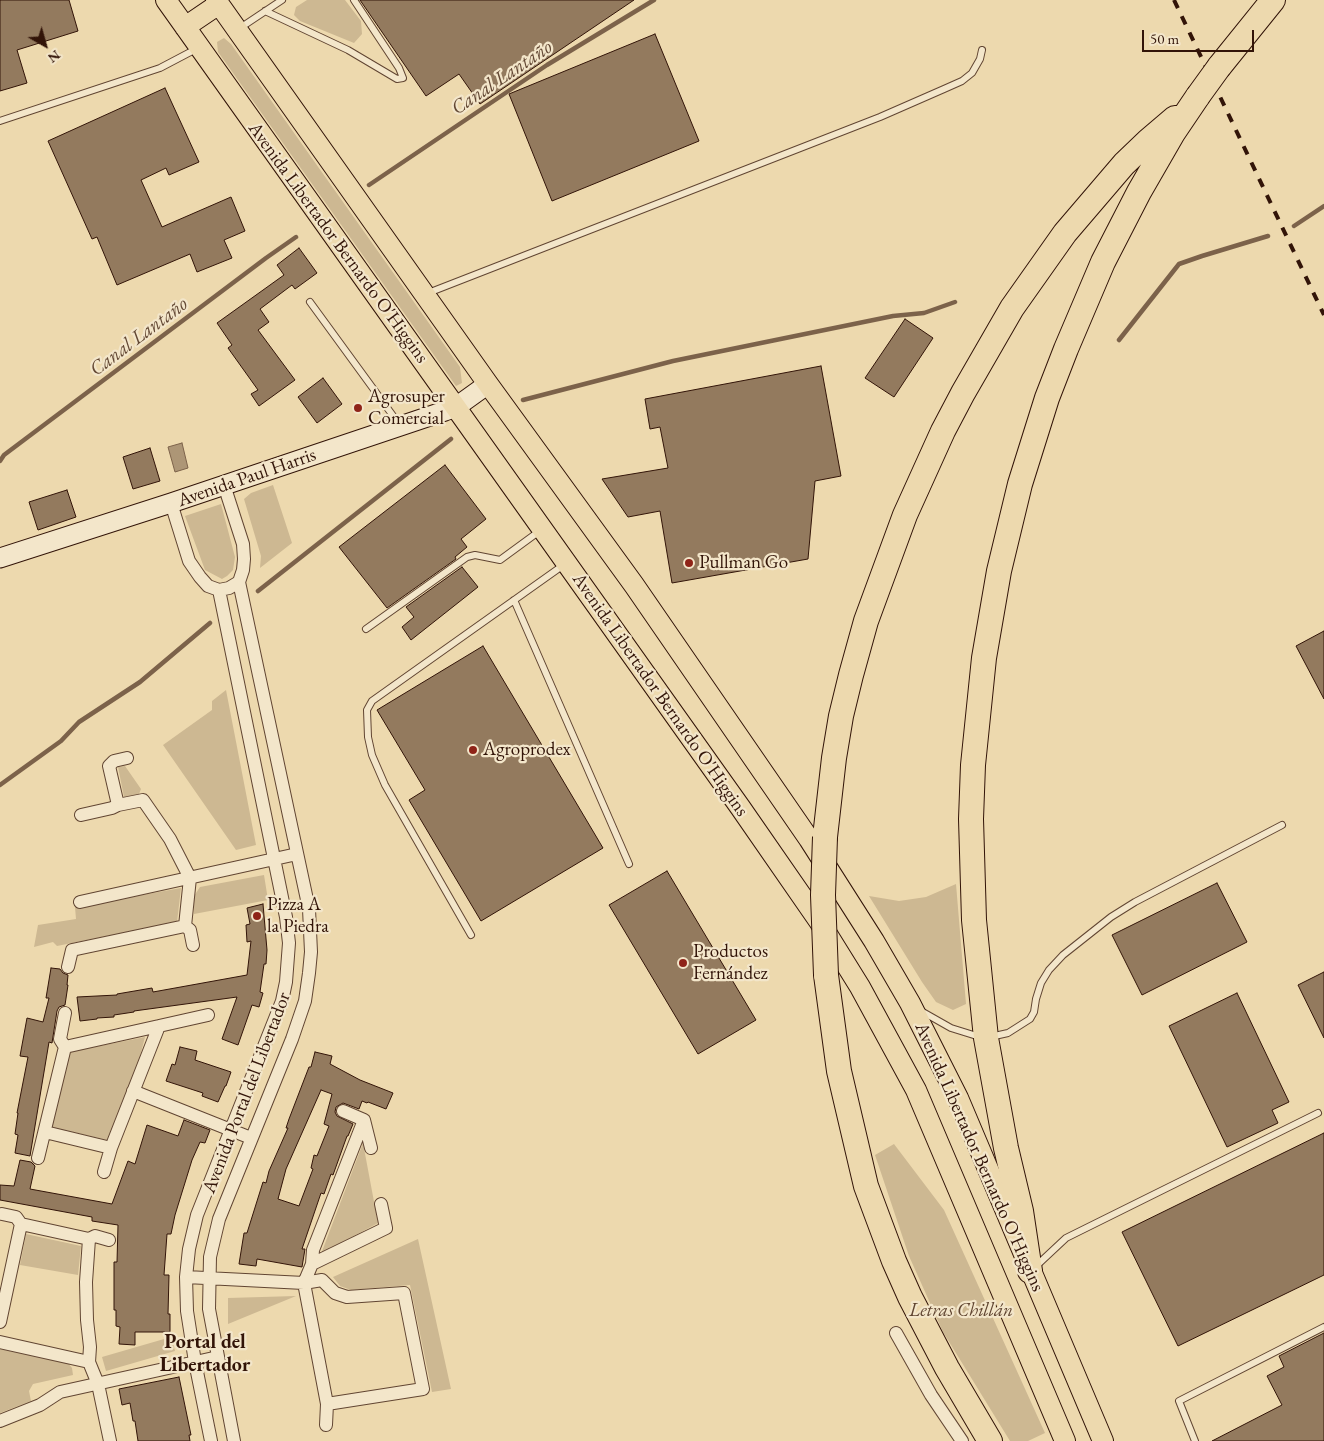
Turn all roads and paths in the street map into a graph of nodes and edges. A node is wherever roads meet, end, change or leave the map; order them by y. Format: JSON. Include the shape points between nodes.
{"nodes":[{"id":1,"x":166,"y":0,"type":"edge"},
{"id":2,"x":282,"y":0,"type":"edge"},
{"id":3,"x":354,"y":0,"type":"edge"},
{"id":4,"x":1273,"y":0,"type":"edge"},
{"id":5,"x":217,"y":2,"type":"edge"},
{"id":6,"x":266,"y":11,"type":"junction"},
{"id":7,"x":185,"y":27,"type":"junction"},
{"id":8,"x":237,"y":30,"type":"junction"},
{"id":9,"x":199,"y":48,"type":"junction"},
{"id":10,"x":982,"y":50,"type":"dead end"},
{"id":11,"x":1195,"y":102,"type":"junction"},
{"id":12,"x":0,"y":121,"type":"edge"},
{"id":13,"x":424,"y":295,"type":"junction"},
{"id":14,"x":310,"y":302,"type":"dead end"},
{"id":15,"x":488,"y":384,"type":"junction"},
{"id":16,"x":456,"y":407,"type":"junction"},
{"id":17,"x":400,"y":426,"type":"junction"},
{"id":18,"x":224,"y":485,"type":"junction"},
{"id":19,"x":170,"y":503,"type":"junction"},
{"id":20,"x":542,"y":529,"type":"junction"},
{"id":21,"x":0,"y":558,"type":"edge"},
{"id":22,"x":566,"y":563,"type":"junction"},
{"id":23,"x":239,"y":582,"type":"junction"},
{"id":24,"x":219,"y":590,"type":"junction"},
{"id":25,"x":514,"y":600,"type":"junction"},
{"id":26,"x":366,"y":629,"type":"dead end"},
{"id":27,"x":127,"y":758,"type":"dead end"},
{"id":28,"x":118,"y":805,"type":"junction"},
{"id":29,"x":81,"y":815,"type":"dead end"},
{"id":30,"x":1282,"y":826,"type":"dead end"},
{"id":31,"x":297,"y":854,"type":"junction"},
{"id":32,"x":274,"y":859,"type":"junction"},
{"id":33,"x":629,"y":864,"type":"dead end"},
{"id":34,"x":190,"y":878,"type":"junction"},
{"id":35,"x":80,"y":902,"type":"dead end"},
{"id":36,"x":185,"y":926,"type":"junction"},
{"id":37,"x":471,"y":935,"type":"dead end"},
{"id":38,"x":193,"y":945,"type":"dead end"},
{"id":39,"x":68,"y":967,"type":"dead end"},
{"id":40,"x":910,"y":1003,"type":"junction"},
{"id":41,"x":65,"y":1013,"type":"dead end"},
{"id":42,"x":208,"y":1015,"type":"dead end"},
{"id":43,"x":158,"y":1026,"type":"junction"},
{"id":44,"x":986,"y":1038,"type":"junction"},
{"id":45,"x":65,"y":1047,"type":"junction"},
{"id":46,"x":133,"y":1091,"type":"junction"},
{"id":47,"x":344,"y":1111,"type":"dead end"},
{"id":48,"x":1318,"y":1112,"type":"dead end"},
{"id":49,"x":364,"y":1120,"type":"junction"},
{"id":50,"x":231,"y":1130,"type":"junction"},
{"id":51,"x":45,"y":1132,"type":"junction"},
{"id":52,"x":252,"y":1138,"type":"junction"},
{"id":53,"x":111,"y":1148,"type":"junction"},
{"id":54,"x":370,"y":1148,"type":"dead end"},
{"id":55,"x":38,"y":1158,"type":"dead end"},
{"id":56,"x":104,"y":1172,"type":"dead end"},
{"id":57,"x":381,"y":1204,"type":"dead end"},
{"id":58,"x":2,"y":1214,"type":"dead end"},
{"id":59,"x":21,"y":1224,"type":"junction"},
{"id":60,"x":89,"y":1239,"type":"junction"},
{"id":61,"x":109,"y":1240,"type":"dead end"},
{"id":62,"x":312,"y":1264,"type":"junction"},
{"id":63,"x":1030,"y":1271,"type":"junction"},
{"id":64,"x":186,"y":1277,"type":"junction"},
{"id":65,"x":208,"y":1277,"type":"junction"},
{"id":66,"x":304,"y":1283,"type":"junction"},
{"id":67,"x":0,"y":1322,"type":"edge"},
{"id":68,"x":1324,"y":1327,"type":"edge"},
{"id":69,"x":896,"y":1333,"type":"dead end"},
{"id":70,"x":0,"y":1342,"type":"edge"},
{"id":71,"x":218,"y":1357,"type":"junction"},
{"id":72,"x":89,"y":1362,"type":"junction"},
{"id":73,"x":195,"y":1362,"type":"junction"},
{"id":74,"x":98,"y":1384,"type":"junction"},
{"id":75,"x":327,"y":1404,"type":"junction"},
{"id":76,"x":0,"y":1421,"type":"edge"},
{"id":77,"x":326,"y":1425,"type":"dead end"},
{"id":78,"x":110,"y":1441,"type":"edge"},
{"id":79,"x":211,"y":1441,"type":"edge"},
{"id":80,"x":234,"y":1441,"type":"edge"},
{"id":81,"x":962,"y":1441,"type":"edge"},
{"id":82,"x":990,"y":1441,"type":"edge"},
{"id":83,"x":1065,"y":1441,"type":"edge"},
{"id":84,"x":1103,"y":1441,"type":"edge"},
{"id":85,"x":1195,"y":1441,"type":"edge"}],
"edges":[{"from":1,"to":7,"type":"main road","name":"Avenida Libertador Bernardo O'Higgins"},
{"from":2,"to":6,"type":"lane"},
{"from":3,"to":6,"type":"lane","via":[[403,78],[397,79],[348,50]]},
{"from":4,"to":11,"type":"highway","bridge":true},
{"from":5,"to":7,"type":"main road"},
{"from":5,"to":8,"type":"main road","name":"Avenida Libertador Bernardo O'Higgins"},
{"from":6,"to":8,"type":"lane"},
{"from":7,"to":9,"type":"main road","name":"Avenida Libertador Bernardo O'Higgins"},
{"from":8,"to":13,"type":"main road","name":"Avenida Libertador Bernardo O'Higgins"},
{"from":9,"to":12,"type":"lane","via":[[160,68]]},
{"from":9,"to":16,"type":"main road","name":"Avenida Libertador Bernardo O'Higgins"},
{"from":10,"to":13,"type":"lane","via":[[972,73],[944,89]]},
{"from":11,"to":44,"type":"highway","via":[[1138,192],[1086,301],[1047,398],[1009,527],[984,658],[973,765],[974,920]]},
{"from":11,"to":82,"type":"highway","bridge":true,"via":[[1136,152],[1066,233],[1012,308],[968,384],[943,431],[906,516],[866,621],[850,675],[831,778],[823,895],[826,975],[847,1110],[866,1186],[894,1261],[947,1368]]},
{"from":13,"to":15,"type":"main road","name":"Avenida Libertador Bernardo O'Higgins"},
{"from":14,"to":17,"type":"lane"},
{"from":15,"to":16,"type":"main road","name":"Avenida Paul Harris"},
{"from":15,"to":40,"type":"main road","name":"Avenida Libertador Bernardo O'Higgins","via":[[601,538],[809,839]]},
{"from":16,"to":17,"type":"main road","name":"Avenida Paul Harris"},
{"from":16,"to":20,"type":"main road","name":"Avenida Libertador Bernardo O'Higgins"},
{"from":17,"to":18,"type":"main road","name":"Avenida Paul Harris"},
{"from":18,"to":19,"type":"main road","name":"Avenida Paul Harris"},
{"from":18,"to":23,"type":"street","name":"Avenida Portal del Libertador","via":[[243,544],[243,570]]},
{"from":19,"to":21,"type":"main road","name":"Avenida Paul Harris"},
{"from":19,"to":24,"type":"street","via":[[189,561],[208,586]]},
{"from":20,"to":22,"type":"main road","name":"Avenida Libertador Bernardo O'Higgins"},
{"from":20,"to":26,"type":"lane","via":[[500,560],[475,555],[467,557]]},
{"from":22,"to":25,"type":"lane"},
{"from":22,"to":83,"type":"main road","name":"Avenida Libertador Bernardo O'Higgins","via":[[777,860],[860,987],[919,1098]]},
{"from":23,"to":24,"type":"street"},
{"from":23,"to":31,"type":"street","name":"Avenida Portal del Libertador"},
{"from":24,"to":32,"type":"street","name":"Avenida Portal del Libertador"},
{"from":25,"to":33,"type":"lane"},
{"from":25,"to":37,"type":"lane","via":[[372,701],[367,710],[372,755],[385,785]]},
{"from":27,"to":28,"type":"street","via":[[114,761],[109,766]]},
{"from":28,"to":29,"type":"street"},
{"from":28,"to":34,"type":"street","via":[[143,800],[170,839]]},
{"from":30,"to":44,"type":"lane","via":[[1111,917],[1049,970],[1041,983],[1030,1020],[1008,1033]]},
{"from":31,"to":32,"type":"street"},
{"from":31,"to":52,"type":"street","name":"Avenida Portal del Libertador","via":[[309,909],[310,974],[292,1039]]},
{"from":32,"to":34,"type":"street"},
{"from":32,"to":50,"type":"street","name":"Avenida Portal del Libertador","via":[[288,930],[286,982],[282,1001]]},
{"from":34,"to":35,"type":"street"},
{"from":34,"to":36,"type":"street"},
{"from":36,"to":38,"type":"street","via":[[190,930]]},
{"from":36,"to":39,"type":"street","via":[[72,950]]},
{"from":40,"to":44,"type":"lane","via":[[951,1028]]},
{"from":40,"to":63,"type":"main road","name":"Avenida Libertador Bernardo O'Higgins","via":[[958,1098]]},
{"from":41,"to":45,"type":"street","via":[[60,1039]]},
{"from":42,"to":43,"type":"street"},
{"from":43,"to":45,"type":"street"},
{"from":43,"to":46,"type":"street"},
{"from":44,"to":63,"type":"highway"},
{"from":45,"to":51,"type":"street"},
{"from":46,"to":50,"type":"street"},
{"from":46,"to":53,"type":"street"},
{"from":47,"to":49,"type":"street"},
{"from":48,"to":63,"type":"lane","via":[[1066,1238]]},
{"from":49,"to":54,"type":"street"},
{"from":49,"to":62,"type":"street","via":[[313,1250]]},
{"from":50,"to":52,"type":"street"},
{"from":50,"to":64,"type":"street","name":"Avenida Portal del Libertador","via":[[197,1215]]},
{"from":51,"to":53,"type":"street"},
{"from":51,"to":55,"type":"street"},
{"from":52,"to":65,"type":"street","name":"Avenida Portal del Libertador","via":[[218,1219]]},
{"from":53,"to":56,"type":"street"},
{"from":57,"to":62,"type":"street","via":[[386,1228]]},
{"from":58,"to":59,"type":"street","via":[[16,1217]]},
{"from":59,"to":60,"type":"street"},
{"from":59,"to":67,"type":"street"},
{"from":60,"to":61,"type":"street","via":[[95,1236]]},
{"from":60,"to":72,"type":"street","via":[[86,1282]]},
{"from":62,"to":66,"type":"street"},
{"from":63,"to":84,"type":"main road","name":"Avenida Libertador Bernardo O'Higgins"},
{"from":64,"to":65,"type":"street"},
{"from":64,"to":73,"type":"street","name":"Avenida Portal del Libertador","via":[[187,1311]]},
{"from":65,"to":66,"type":"street"},
{"from":65,"to":71,"type":"street","name":"Avenida Portal del Libertador","via":[[209,1309]]},
{"from":66,"to":75,"type":"street"},
{"from":66,"to":75,"type":"street","via":[[322,1280],[335,1292],[347,1297],[404,1293],[423,1389]]},
{"from":68,"to":85,"type":"lane","via":[[1179,1401]]},
{"from":69,"to":81,"type":"street"},
{"from":70,"to":72,"type":"street"},
{"from":71,"to":73,"type":"street"},
{"from":71,"to":80,"type":"street","name":"Avenida Portal del Libertador"},
{"from":72,"to":74,"type":"street"},
{"from":73,"to":74,"type":"street"},
{"from":73,"to":79,"type":"street","name":"Avenida Portal del Libertador"},
{"from":74,"to":76,"type":"street","via":[[60,1392],[40,1405]]},
{"from":74,"to":78,"type":"street"},
{"from":75,"to":77,"type":"street"}]}
